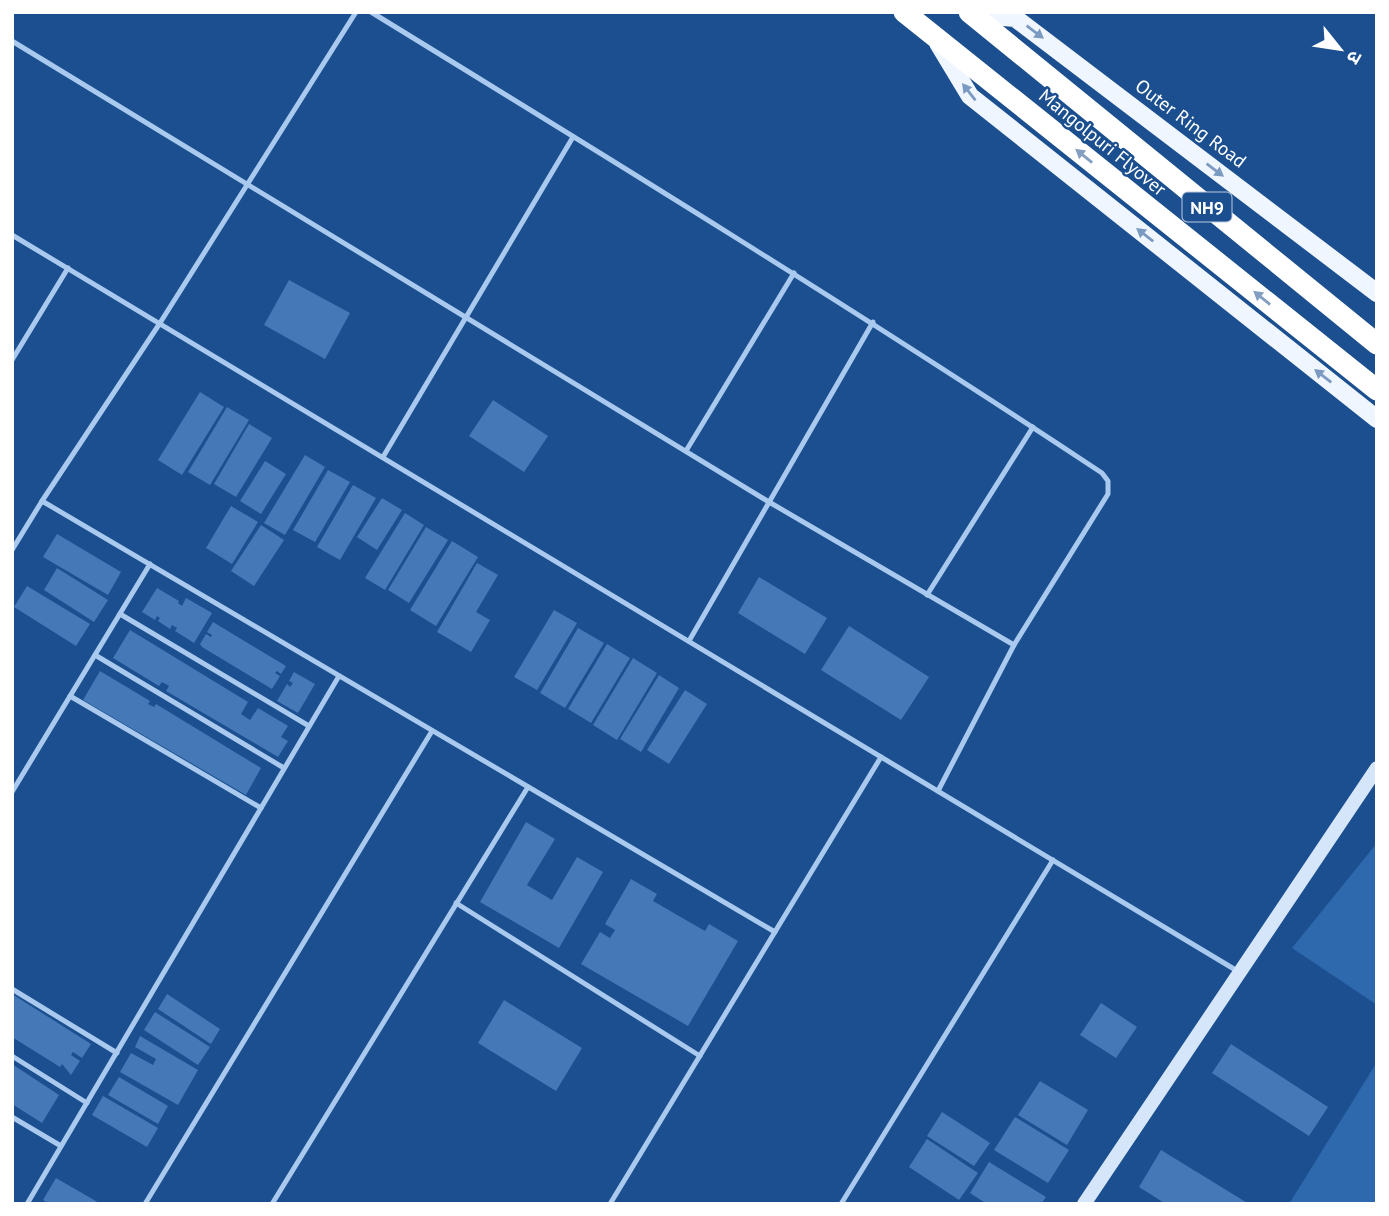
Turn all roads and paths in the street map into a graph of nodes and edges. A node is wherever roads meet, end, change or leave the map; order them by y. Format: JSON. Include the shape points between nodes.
{"nodes":[{"id":1,"x":356,"y":12,"type":"edge"},
{"id":2,"x":371,"y":12,"type":"edge"},
{"id":3,"x":904,"y":12,"type":"edge"},
{"id":4,"x":970,"y":13,"type":"edge"},
{"id":5,"x":933,"y":35,"type":"junction"},
{"id":6,"x":12,"y":41,"type":"edge"},
{"id":7,"x":573,"y":137,"type":"junction"},
{"id":8,"x":246,"y":184,"type":"junction"},
{"id":9,"x":12,"y":235,"type":"edge"},
{"id":10,"x":68,"y":268,"type":"junction"},
{"id":11,"x":794,"y":273,"type":"junction"},
{"id":12,"x":1377,"y":293,"type":"edge"},
{"id":13,"x":466,"y":317,"type":"junction"},
{"id":14,"x":160,"y":323,"type":"junction"},
{"id":15,"x":873,"y":323,"type":"junction"},
{"id":16,"x":1377,"y":344,"type":"edge"},
{"id":17,"x":15,"y":348,"type":"edge"},
{"id":18,"x":12,"y":360,"type":"edge"},
{"id":19,"x":1377,"y":390,"type":"edge"},
{"id":20,"x":1372,"y":412,"type":"edge"},
{"id":21,"x":1033,"y":427,"type":"junction"},
{"id":22,"x":686,"y":451,"type":"junction"},
{"id":23,"x":383,"y":457,"type":"junction"},
{"id":24,"x":42,"y":501,"type":"junction"},
{"id":25,"x":769,"y":502,"type":"junction"},
{"id":26,"x":12,"y":550,"type":"edge"},
{"id":27,"x":150,"y":564,"type":"junction"},
{"id":28,"x":927,"y":595,"type":"junction"},
{"id":29,"x":120,"y":614,"type":"junction"},
{"id":30,"x":689,"y":641,"type":"junction"},
{"id":31,"x":1014,"y":645,"type":"junction"},
{"id":32,"x":95,"y":655,"type":"junction"},
{"id":33,"x":339,"y":676,"type":"junction"},
{"id":34,"x":71,"y":696,"type":"junction"},
{"id":35,"x":309,"y":726,"type":"junction"},
{"id":36,"x":432,"y":731,"type":"junction"},
{"id":37,"x":881,"y":757,"type":"junction"},
{"id":38,"x":284,"y":768,"type":"junction"},
{"id":39,"x":1377,"y":768,"type":"edge"},
{"id":40,"x":528,"y":787,"type":"junction"},
{"id":41,"x":938,"y":791,"type":"junction"},
{"id":42,"x":12,"y":792,"type":"edge"},
{"id":43,"x":261,"y":808,"type":"junction"},
{"id":44,"x":1053,"y":860,"type":"junction"},
{"id":45,"x":456,"y":904,"type":"junction"},
{"id":46,"x":775,"y":932,"type":"junction"},
{"id":47,"x":1239,"y":972,"type":"junction"},
{"id":48,"x":12,"y":989,"type":"edge"},
{"id":49,"x":117,"y":1053,"type":"junction"},
{"id":50,"x":12,"y":1056,"type":"edge"},
{"id":51,"x":700,"y":1056,"type":"junction"},
{"id":52,"x":87,"y":1103,"type":"junction"},
{"id":53,"x":12,"y":1117,"type":"edge"},
{"id":54,"x":61,"y":1146,"type":"junction"},
{"id":55,"x":275,"y":1203,"type":"edge"},
{"id":56,"x":27,"y":1204,"type":"edge"},
{"id":57,"x":145,"y":1204,"type":"edge"},
{"id":58,"x":610,"y":1204,"type":"edge"},
{"id":59,"x":841,"y":1204,"type":"edge"},
{"id":60,"x":1084,"y":1204,"type":"edge"}],
"edges":[{"from":1,"to":8,"type":"lane"},
{"from":2,"to":7,"type":"lane"},
{"from":3,"to":5,"type":"highway"},
{"from":4,"to":12,"type":"main road","name":"Outer Ring Road","one_way":true,"via":[[1015,18]]},
{"from":4,"to":16,"type":"highway","name":"Mangolpuri Flyover","number":"NH9"},
{"from":19,"to":5,"type":"highway","name":"Mangolpuri Flyover","one_way":true},
{"from":20,"to":5,"type":"main road","one_way":true,"via":[[970,96]]},
{"from":6,"to":8,"type":"lane"},
{"from":7,"to":11,"type":"lane"},
{"from":7,"to":13,"type":"lane"},
{"from":8,"to":13,"type":"lane"},
{"from":8,"to":14,"type":"lane"},
{"from":9,"to":10,"type":"lane"},
{"from":10,"to":14,"type":"lane"},
{"from":10,"to":17,"type":"lane"},
{"from":11,"to":15,"type":"lane"},
{"from":11,"to":22,"type":"lane"},
{"from":13,"to":22,"type":"lane"},
{"from":13,"to":23,"type":"lane"},
{"from":14,"to":23,"type":"lane"},
{"from":14,"to":24,"type":"lane"},
{"from":15,"to":21,"type":"lane"},
{"from":15,"to":25,"type":"lane"},
{"from":17,"to":18,"type":"lane"},
{"from":21,"to":28,"type":"lane"},
{"from":21,"to":31,"type":"lane","via":[[1102,473],[1108,481],[1108,494]]},
{"from":22,"to":25,"type":"lane"},
{"from":23,"to":30,"type":"lane"},
{"from":24,"to":26,"type":"lane"},
{"from":24,"to":27,"type":"lane"},
{"from":25,"to":28,"type":"lane"},
{"from":25,"to":30,"type":"lane"},
{"from":27,"to":29,"type":"lane"},
{"from":27,"to":33,"type":"lane"},
{"from":28,"to":31,"type":"lane"},
{"from":29,"to":32,"type":"lane"},
{"from":29,"to":35,"type":"lane"},
{"from":30,"to":37,"type":"lane"},
{"from":31,"to":41,"type":"lane"},
{"from":32,"to":34,"type":"lane"},
{"from":32,"to":38,"type":"lane"},
{"from":33,"to":35,"type":"lane"},
{"from":33,"to":36,"type":"lane"},
{"from":34,"to":42,"type":"lane"},
{"from":34,"to":43,"type":"lane"},
{"from":35,"to":38,"type":"lane"},
{"from":36,"to":40,"type":"lane"},
{"from":36,"to":57,"type":"lane"},
{"from":37,"to":41,"type":"lane"},
{"from":37,"to":46,"type":"lane"},
{"from":38,"to":43,"type":"lane"},
{"from":39,"to":47,"type":"street"},
{"from":40,"to":45,"type":"lane"},
{"from":40,"to":46,"type":"lane"},
{"from":41,"to":44,"type":"lane"},
{"from":43,"to":49,"type":"lane"},
{"from":44,"to":47,"type":"lane"},
{"from":44,"to":59,"type":"lane"},
{"from":45,"to":51,"type":"lane"},
{"from":45,"to":55,"type":"lane"},
{"from":46,"to":51,"type":"lane"},
{"from":47,"to":60,"type":"street"},
{"from":48,"to":49,"type":"lane"},
{"from":49,"to":52,"type":"lane"},
{"from":50,"to":52,"type":"lane"},
{"from":51,"to":58,"type":"lane"},
{"from":52,"to":54,"type":"lane"},
{"from":53,"to":54,"type":"lane"},
{"from":54,"to":56,"type":"lane"}]}
